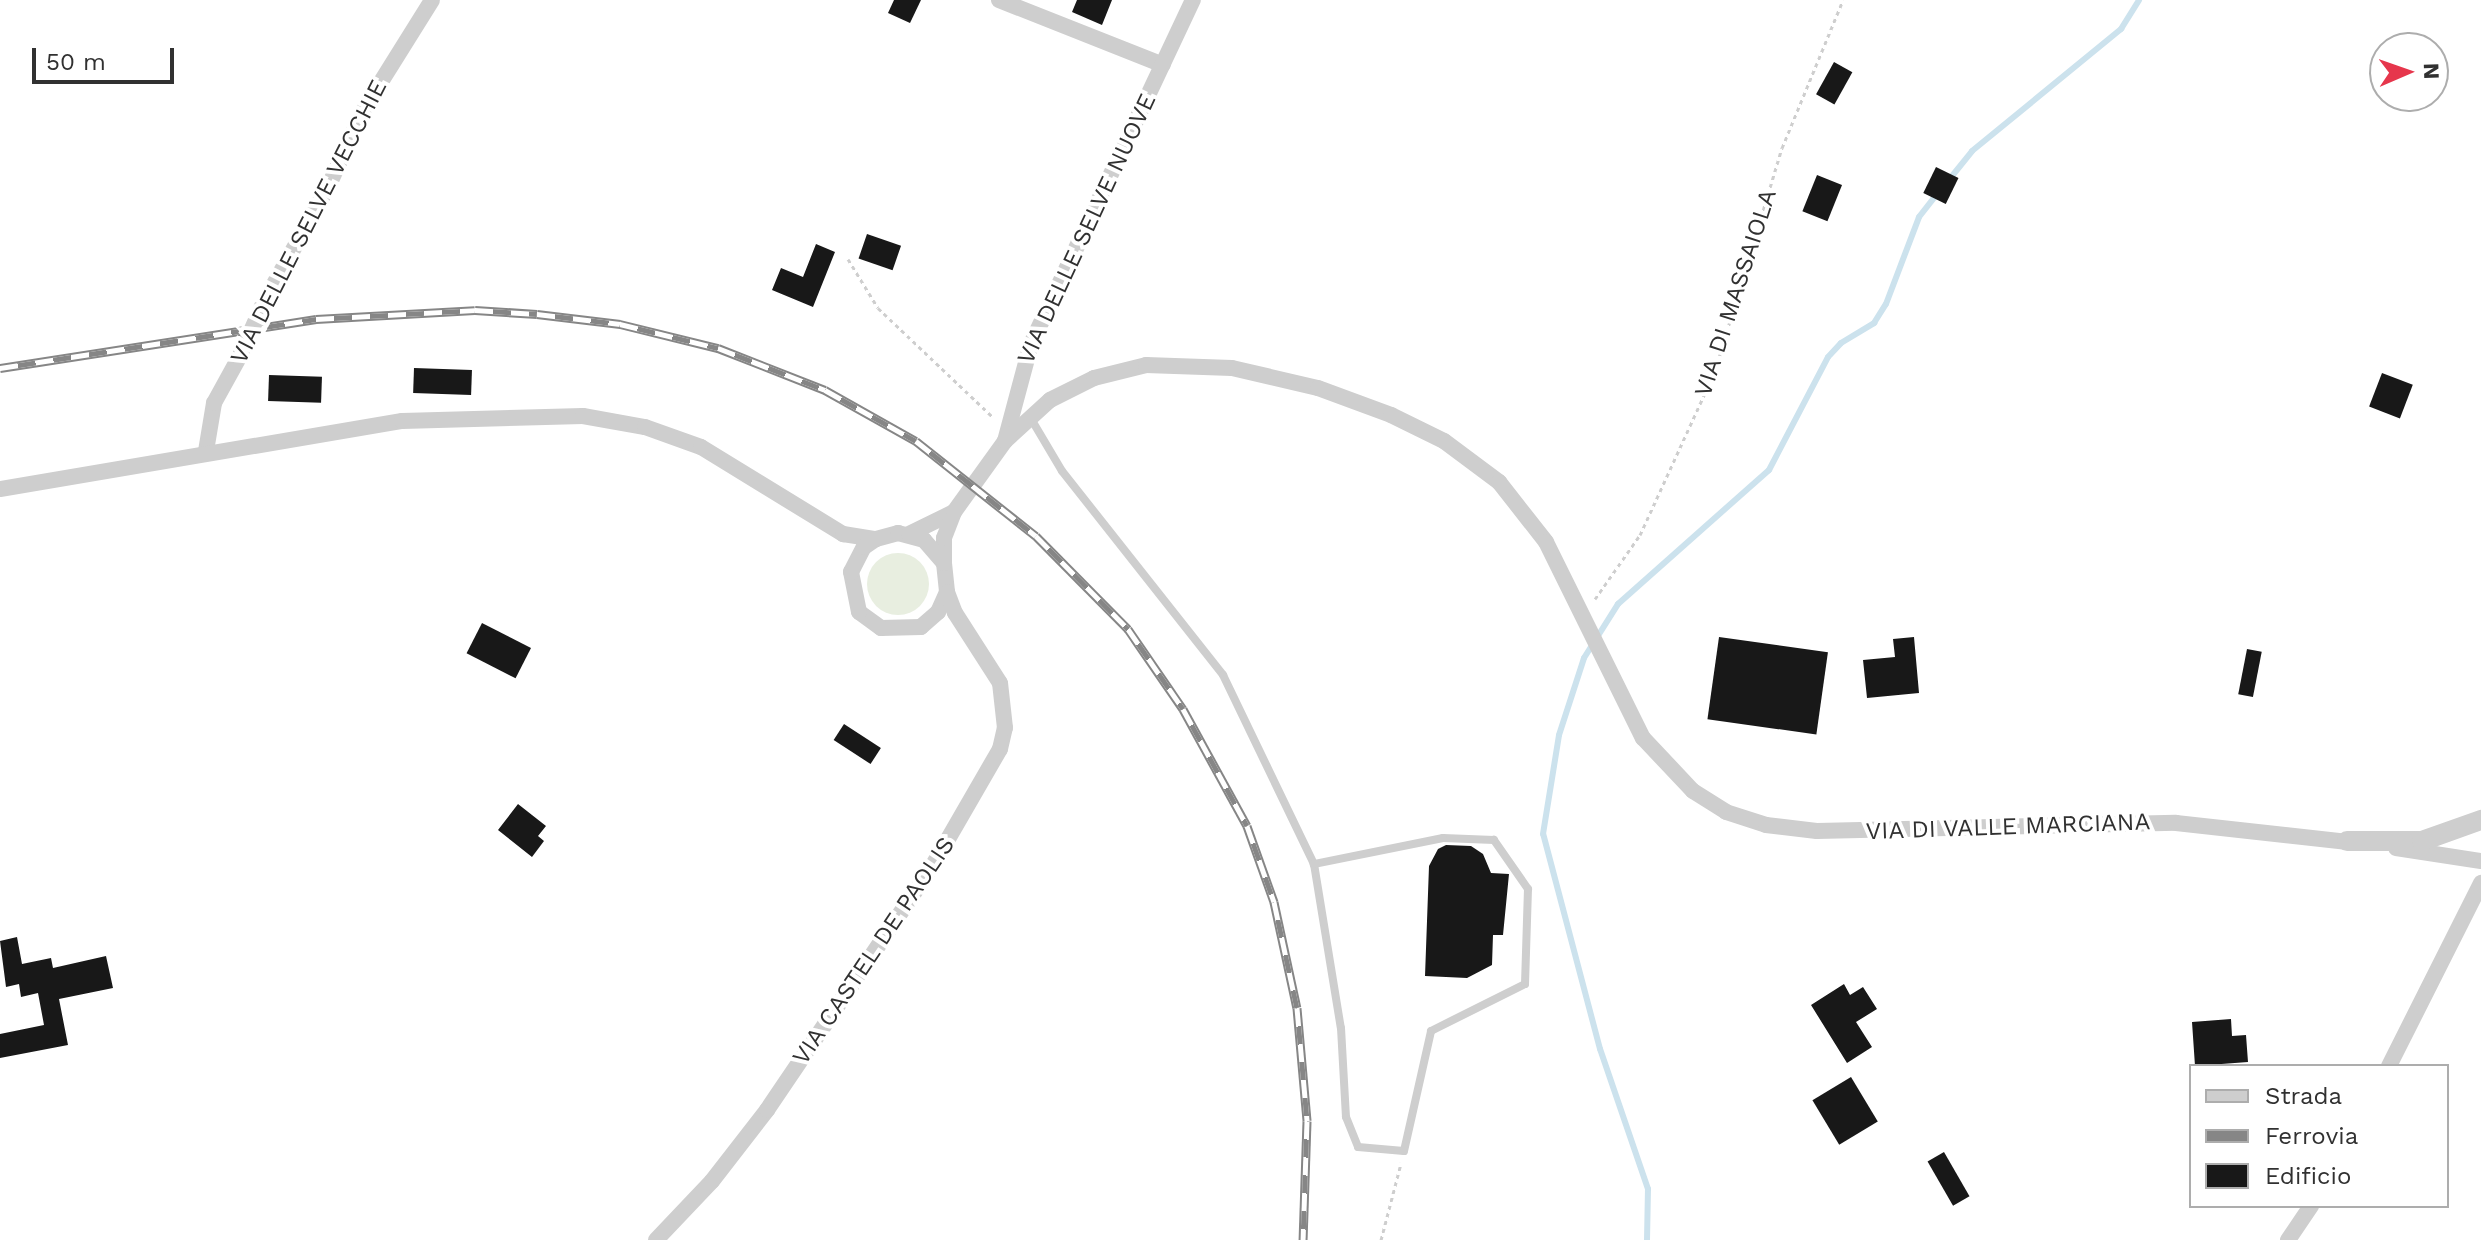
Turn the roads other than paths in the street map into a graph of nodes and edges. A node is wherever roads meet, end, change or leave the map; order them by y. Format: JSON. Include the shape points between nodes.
{"nodes":[{"id":1,"x":432,"y":0,"type":"edge"},
{"id":2,"x":999,"y":0,"type":"edge"},
{"id":3,"x":1193,"y":0,"type":"edge"},
{"id":4,"x":1163,"y":65,"type":"junction"},
{"id":5,"x":1029,"y":417,"type":"junction"},
{"id":6,"x":1006,"y":436,"type":"junction"},
{"id":7,"x":206,"y":451,"type":"junction"},
{"id":8,"x":0,"y":489,"type":"edge"},
{"id":9,"x":954,"y":512,"type":"junction"},
{"id":10,"x":819,"y":521,"type":"junction"},
{"id":11,"x":909,"y":534,"type":"junction"},
{"id":12,"x":876,"y":539,"type":"junction"},
{"id":13,"x":855,"y":559,"type":"junction"},
{"id":14,"x":944,"y":563,"type":"junction"},
{"id":15,"x":947,"y":592,"type":"junction"},
{"id":16,"x":921,"y":627,"type":"junction"},
{"id":17,"x":968,"y":635,"type":"junction"},
{"id":18,"x":2481,"y":820,"type":"edge"},
{"id":19,"x":2347,"y":841,"type":"junction"},
{"id":20,"x":2481,"y":861,"type":"edge"},
{"id":21,"x":1314,"y":864,"type":"junction"},
{"id":22,"x":2481,"y":883,"type":"edge"},
{"id":23,"x":2390,"y":1064,"type":"edge"},
{"id":24,"x":2310,"y":1208,"type":"edge"},
{"id":25,"x":656,"y":1240,"type":"edge"},
{"id":26,"x":2288,"y":1240,"type":"edge"}],
"edges":[{"from":1,"to":7,"type":"street","name":"VIA DELLE SELVE VECCHIE","bridge":true,"via":[[358,119],[333,177],[263,304],[214,403]]},
{"from":2,"to":4,"type":"street","name":"VIA DELLE SELVE NUOVE"},
{"from":3,"to":4,"type":"street","name":"VIA DELLE SELVE NUOVE"},
{"from":4,"to":6,"type":"street","name":"VIA DELLE SELVE NUOVE","via":[[1034,336]]},
{"from":5,"to":6,"type":"street","name":"VIA DI VALLE MARCIANA"},
{"from":5,"to":19,"type":"street","name":"VIA DI VALLE MARCIANA","via":[[1083,382],[1162,364],[1232,368],[1350,398],[1434,435],[1499,482],[1539,531],[1629,716],[1670,770],[1718,808],[1766,825],[1847,832],[2186,823]]},
{"from":5,"to":21,"type":"lane","via":[[1062,471],[1223,675]]},
{"from":6,"to":9,"type":"street"},
{"from":7,"to":8,"type":"street"},
{"from":7,"to":10,"type":"street","via":[[414,420],[603,418],[701,447]]},
{"from":9,"to":11,"type":"street"},
{"from":9,"to":14,"type":"street","via":[[944,538]]},
{"from":10,"to":12,"type":"street","via":[[843,534]]},
{"from":10,"to":13,"type":"street"},
{"from":11,"to":12,"type":"street"},
{"from":11,"to":14,"type":"street","via":[[924,540]]},
{"from":12,"to":13,"type":"street"},
{"from":13,"to":16,"type":"street","via":[[849,586],[859,612],[881,628]]},
{"from":14,"to":15,"type":"street"},
{"from":15,"to":16,"type":"street","via":[[938,612]]},
{"from":15,"to":17,"type":"street","name":"VIA CASTEL DE PAOLIS"},
{"from":16,"to":17,"type":"street","via":[[954,628]]},
{"from":17,"to":25,"type":"street","name":"VIA CASTEL DE PAOLIS","via":[[1000,683],[1005,728],[1000,749],[933,865],[767,1110],[712,1181]]},
{"from":18,"to":19,"type":"street","via":[[2422,841]]},
{"from":19,"to":20,"type":"street","name":"VIA DI VALLE MARCIANA"},
{"from":21,"to":21,"type":"lane","via":[[1341,1028],[1346,1117],[1358,1147],[1404,1151],[1431,1031],[1525,984],[1528,889],[1494,840],[1443,838]]},
{"from":22,"to":23,"type":"street"},
{"from":24,"to":26,"type":"street"}]}
